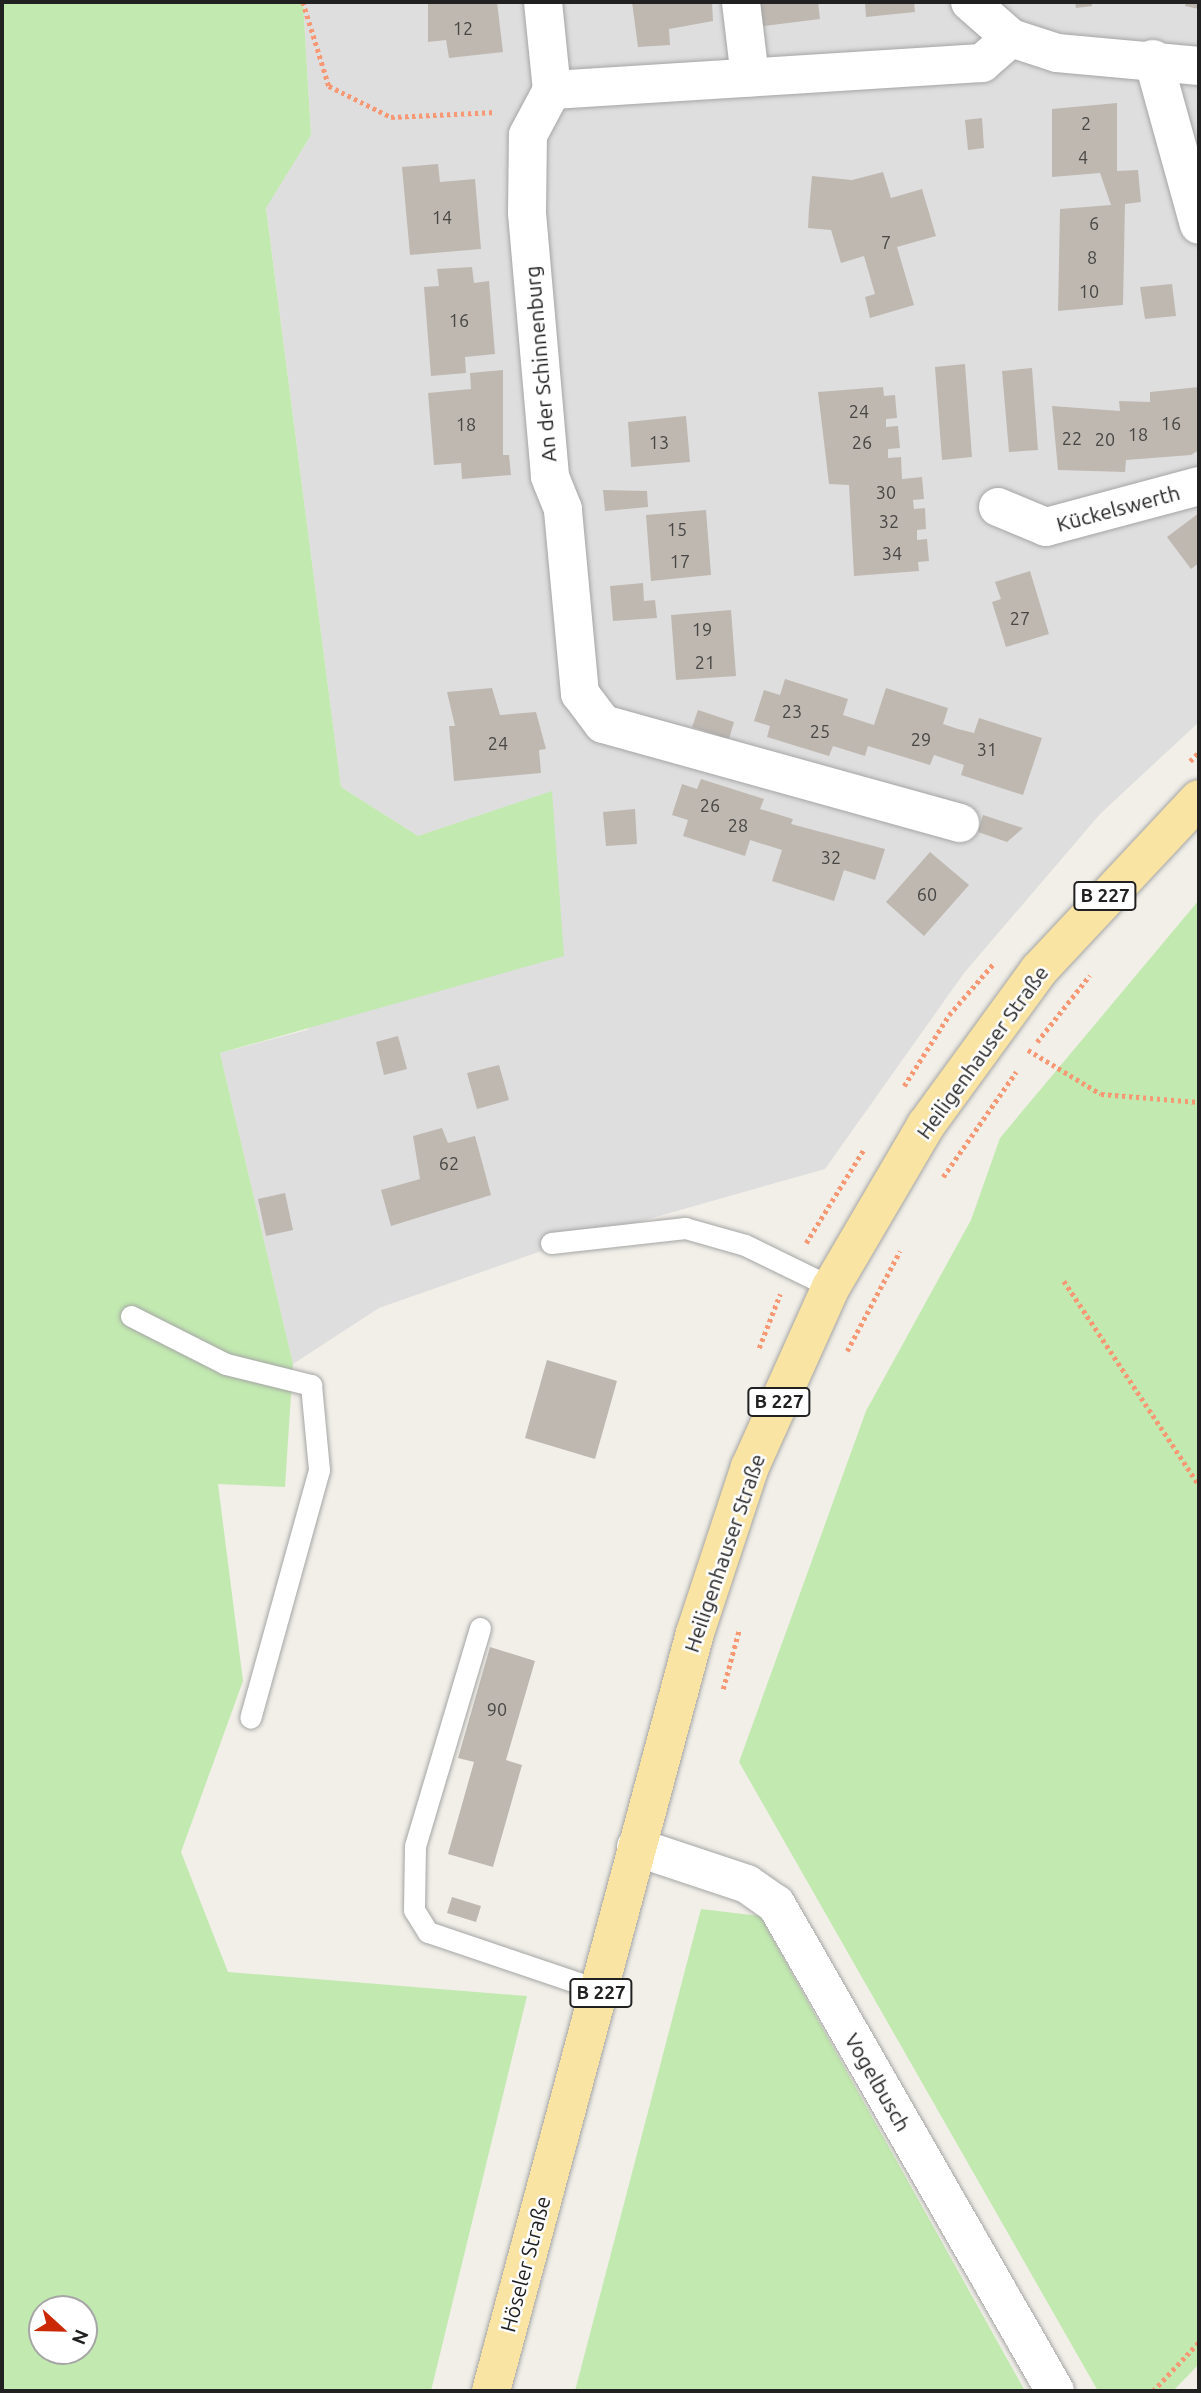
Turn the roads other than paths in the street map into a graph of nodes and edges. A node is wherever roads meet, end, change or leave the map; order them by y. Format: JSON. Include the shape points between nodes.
{"nodes":[{"id":1,"x":543,"y":2,"type":"edge"},
{"id":2,"x":741,"y":2,"type":"edge"},
{"id":3,"x":971,"y":2,"type":"edge"},
{"id":4,"x":1011,"y":38,"type":"junction"},
{"id":5,"x":1153,"y":60,"type":"junction"},
{"id":6,"x":1199,"y":66,"type":"edge"},
{"id":7,"x":750,"y":77,"type":"junction"},
{"id":8,"x":547,"y":99,"type":"junction"},
{"id":9,"x":1199,"y":225,"type":"edge"},
{"id":10,"x":1199,"y":486,"type":"edge"},
{"id":11,"x":998,"y":506,"type":"dead end"},
{"id":12,"x":1199,"y":799,"type":"edge"},
{"id":13,"x":960,"y":823,"type":"dead end"},
{"id":14,"x":551,"y":1243,"type":"dead end"},
{"id":15,"x":831,"y":1287,"type":"junction"},
{"id":16,"x":131,"y":1316,"type":"dead end"},
{"id":17,"x":480,"y":1628,"type":"dead end"},
{"id":18,"x":250,"y":1718,"type":"dead end"},
{"id":19,"x":636,"y":1847,"type":"junction"},
{"id":20,"x":602,"y":1991,"type":"junction"},
{"id":21,"x":560,"y":2137,"type":"joint"},
{"id":22,"x":491,"y":2391,"type":"edge"},
{"id":23,"x":1055,"y":2391,"type":"edge"}],
"edges":[{"from":1,"to":8,"type":"street"},
{"from":2,"to":7,"type":"street"},
{"from":3,"to":4,"type":"street"},
{"from":4,"to":5,"type":"street","via":[[1057,53]]},
{"from":4,"to":7,"type":"street","via":[[982,63]]},
{"from":5,"to":6,"type":"street"},
{"from":5,"to":9,"type":"street"},
{"from":7,"to":8,"type":"street"},
{"from":8,"to":13,"type":"street","name":"An der Schinnenburg","via":[[528,135],[527,213],[550,476],[563,509],[580,694],[603,724]]},
{"from":10,"to":11,"type":"street","name":"Kückelswerth","via":[[1046,527]]},
{"from":12,"to":15,"type":"main road","name":"Heiligenhauser Straße","number":"B 227","via":[[1016,999],[926,1125]]},
{"from":14,"to":15,"type":"lane","via":[[685,1228],[745,1245]]},
{"from":15,"to":19,"type":"main road","name":"Heiligenhauser Straße","number":"B 227","via":[[750,1467],[695,1633]]},
{"from":16,"to":18,"type":"lane","via":[[226,1364],[311,1385],[319,1470]]},
{"from":17,"to":20,"type":"lane","via":[[415,1846],[414,1910],[428,1932]]},
{"from":19,"to":20,"type":"main road","name":"Heiligenhauser Straße","number":"B 227"},
{"from":19,"to":23,"type":"street","name":"Vogelbusch","via":[[747,1884],[776,1904]]},
{"from":20,"to":21,"type":"main road","name":"Heiligenhauser Straße","number":"B 227"},
{"from":21,"to":22,"type":"main road","name":"Höseler Straße","number":"B 227"}]}
